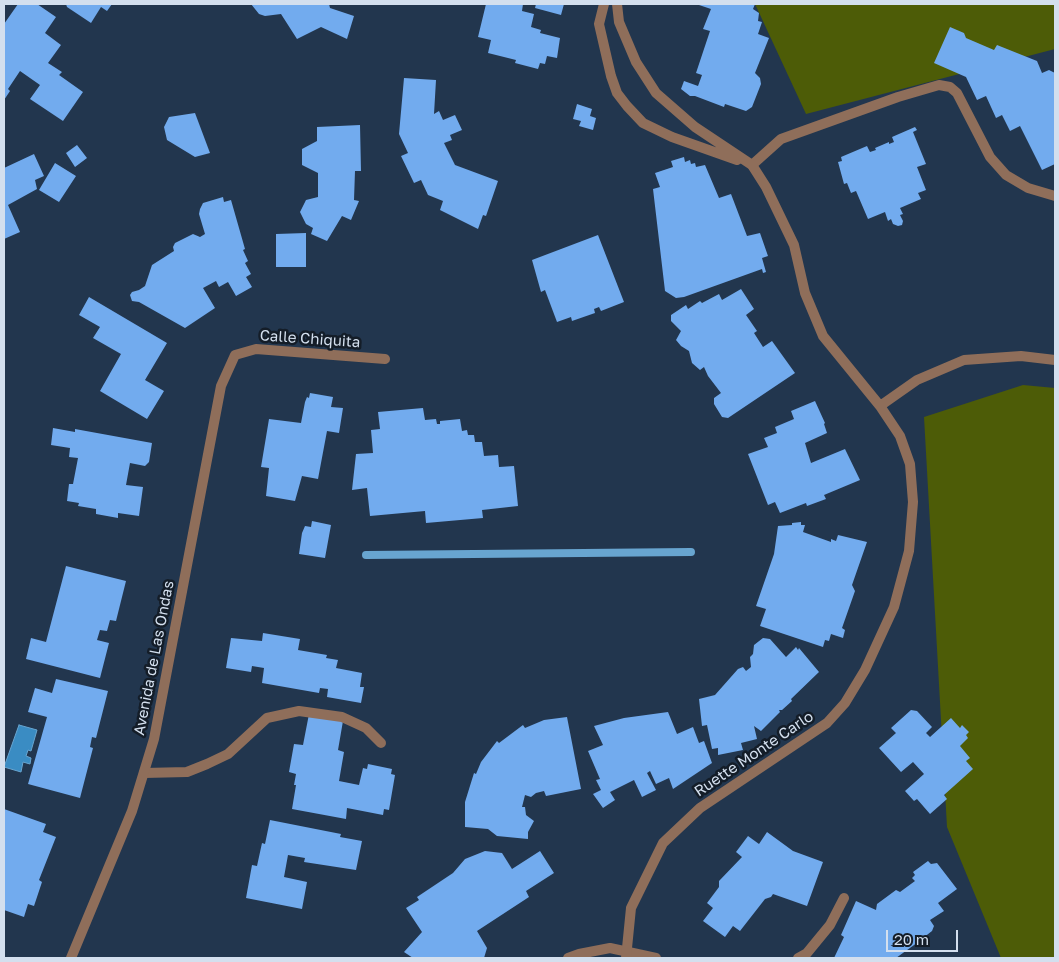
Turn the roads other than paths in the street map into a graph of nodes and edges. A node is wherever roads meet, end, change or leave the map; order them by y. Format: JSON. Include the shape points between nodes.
{"nodes":[{"id":1,"x":604,"y":4,"type":"edge"},
{"id":2,"x":617,"y":4,"type":"edge"},
{"id":3,"x":752,"y":166,"type":"junction"},
{"id":4,"x":1055,"y":196,"type":"edge"},
{"id":5,"x":235,"y":356,"type":"joint"},
{"id":6,"x":384,"y":359,"type":"dead end"},
{"id":7,"x":1055,"y":360,"type":"edge"},
{"id":8,"x":880,"y":406,"type":"junction"},
{"id":9,"x":382,"y":743,"type":"dead end"},
{"id":10,"x":144,"y":773,"type":"junction"},
{"id":11,"x":844,"y":898,"type":"dead end"},
{"id":12,"x":626,"y":956,"type":"edge"},
{"id":13,"x":71,"y":958,"type":"edge"},
{"id":14,"x":568,"y":958,"type":"edge"},
{"id":15,"x":656,"y":958,"type":"edge"},
{"id":16,"x":798,"y":958,"type":"edge"}],
"edges":[{"from":1,"to":3,"type":"street","via":[[599,24],[611,76],[617,93],[643,123]]},
{"from":2,"to":3,"type":"street","name":"Ruette Monte Carlo","via":[[619,22],[636,62],[656,93],[694,127]]},
{"from":3,"to":4,"type":"street","via":[[781,139],[812,126],[898,96],[945,86],[957,93],[990,158],[1006,175],[1028,188]]},
{"from":3,"to":8,"type":"street","name":"Ruette Monte Carlo","via":[[794,245],[805,293],[823,336]]},
{"from":5,"to":6,"type":"street","name":"Calle Chiquita","via":[[256,349]]},
{"from":5,"to":10,"type":"street","name":"Avenida de Las Ondas","via":[[221,386],[154,739]]},
{"from":7,"to":8,"type":"street","via":[[1021,356],[964,360],[917,380]]},
{"from":8,"to":12,"type":"street","name":"Ruette Monte Carlo","via":[[900,436],[907,455],[913,502],[908,551],[894,607],[865,670],[845,703],[827,723],[700,808],[663,843],[631,908]]},
{"from":9,"to":10,"type":"street","via":[[366,728],[342,717],[299,711],[267,718],[228,754],[187,772]]},
{"from":10,"to":13,"type":"street","name":"Avenida de Las Ondas","via":[[132,811]]},
{"from":11,"to":16,"type":"street","via":[[830,925],[807,953]]},
{"from":12,"to":14,"type":"street","via":[[610,948]]},
{"from":12,"to":15,"type":"street"}]}
